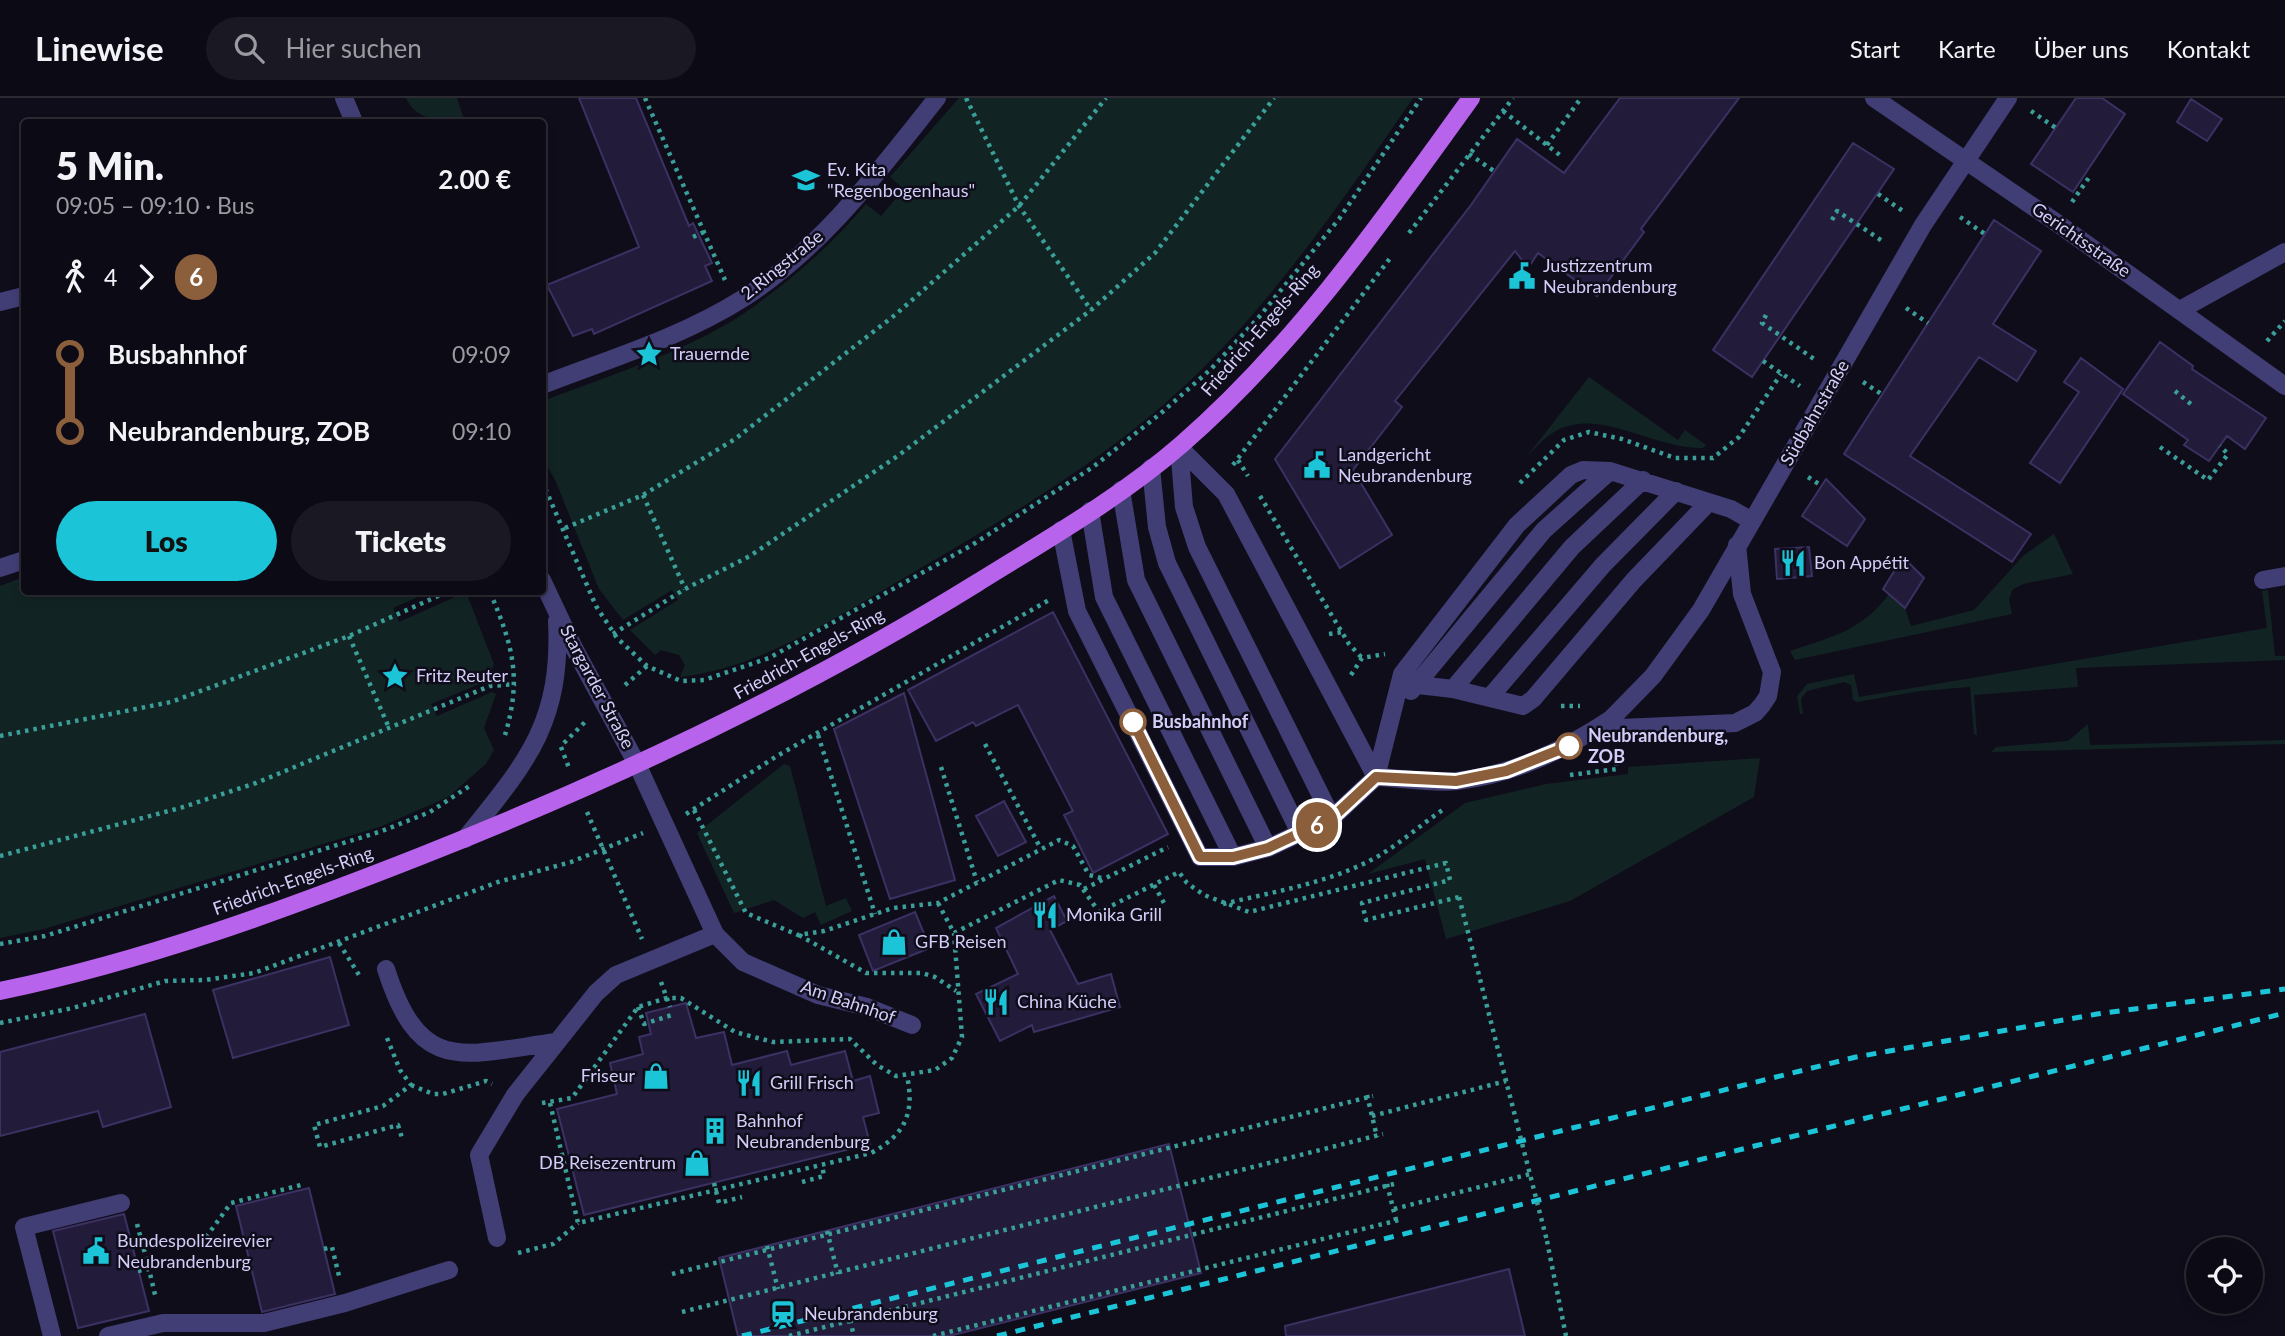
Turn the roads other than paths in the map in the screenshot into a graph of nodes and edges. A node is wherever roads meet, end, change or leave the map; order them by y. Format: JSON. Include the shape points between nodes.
{"nodes":[{"id":1,"x":344,"y":98,"type":"edge"},
{"id":2,"x":937,"y":98,"type":"edge"},
{"id":3,"x":1471,"y":98,"type":"edge"},
{"id":4,"x":1874,"y":98,"type":"edge"},
{"id":5,"x":2015,"y":102,"type":"edge"},
{"id":6,"x":353,"y":119,"type":"edge"},
{"id":7,"x":1965,"y":160,"type":"junction"},
{"id":8,"x":2285,"y":253,"type":"edge"},
{"id":9,"x":21,"y":297,"type":"edge"},
{"id":10,"x":0,"y":302,"type":"edge"},
{"id":11,"x":2180,"y":310,"type":"junction"},
{"id":12,"x":546,"y":383,"type":"edge"},
{"id":13,"x":2285,"y":386,"type":"edge"},
{"id":14,"x":1179,"y":447,"type":"junction"},
{"id":15,"x":1152,"y":468,"type":"junction"},
{"id":16,"x":1610,"y":471,"type":"junction"},
{"id":17,"x":1643,"y":480,"type":"junction"},
{"id":18,"x":1121,"y":489,"type":"junction"},
{"id":19,"x":1675,"y":491,"type":"junction"},
{"id":20,"x":1709,"y":502,"type":"junction"},
{"id":21,"x":1090,"y":511,"type":"junction"},
{"id":22,"x":1752,"y":521,"type":"junction"},
{"id":23,"x":1061,"y":530,"type":"junction"},
{"id":24,"x":1737,"y":545,"type":"junction"},
{"id":25,"x":21,"y":561,"type":"edge"},
{"id":26,"x":0,"y":568,"type":"edge"},
{"id":27,"x":2285,"y":576,"type":"edge"},
{"id":28,"x":2263,"y":580,"type":"dead end"},
{"id":29,"x":546,"y":589,"type":"edge"},
{"id":30,"x":556,"y":610,"type":"junction"},
{"id":31,"x":1418,"y":685,"type":"junction"},
{"id":32,"x":1453,"y":689,"type":"junction"},
{"id":33,"x":1490,"y":697,"type":"junction"},
{"id":34,"x":1396,"y":703,"type":"junction"},
{"id":35,"x":1611,"y":719,"type":"junction"},
{"id":36,"x":637,"y":764,"type":"junction"},
{"id":37,"x":1376,"y":777,"type":"junction"},
{"id":38,"x":1332,"y":818,"type":"junction"},
{"id":39,"x":1300,"y":833,"type":"junction"},
{"id":40,"x":465,"y":839,"type":"junction"},
{"id":41,"x":1268,"y":848,"type":"junction"},
{"id":42,"x":1233,"y":857,"type":"junction"},
{"id":43,"x":715,"y":934,"type":"junction"},
{"id":44,"x":386,"y":969,"type":"dead end"},
{"id":45,"x":0,"y":991,"type":"edge"},
{"id":46,"x":912,"y":1025,"type":"dead end"},
{"id":47,"x":556,"y":1042,"type":"junction"},
{"id":48,"x":121,"y":1203,"type":"road end"},
{"id":49,"x":497,"y":1238,"type":"dead end"},
{"id":50,"x":449,"y":1270,"type":"dead end"},
{"id":51,"x":52,"y":1336,"type":"edge"},
{"id":52,"x":108,"y":1336,"type":"edge"}],
"edges":[{"from":1,"to":6,"type":"street"},
{"from":2,"to":12,"type":"street","name":"2.Ringstraße","via":[[847,210],[776,274],[734,303],[657,341]]},
{"from":3,"to":14,"type":"main road","name":"Friedrich-Engels-Ring","via":[[1401,196],[1298,324],[1222,408]]},
{"from":4,"to":7,"type":"street","name":"Gerichtsstraße"},
{"from":5,"to":7,"type":"street","name":"Südbahnstraße"},
{"from":7,"to":11,"type":"street","name":"Gerichtsstraße"},
{"from":7,"to":22,"type":"street","name":"Südbahnstraße"},
{"from":8,"to":11,"type":"street"},
{"from":9,"to":10,"type":"street"},
{"from":11,"to":13,"type":"street","name":"Gerichtsstraße"},
{"from":14,"to":15,"type":"main road","name":"Friedrich-Engels-Ring"},
{"from":14,"to":37,"type":"street","via":[[1226,494]]},
{"from":14,"to":38,"type":"street","via":[[1184,507],[1194,538]]},
{"from":15,"to":18,"type":"main road","name":"Friedrich-Engels-Ring"},
{"from":15,"to":39,"type":"street","via":[[1157,527],[1167,563]]},
{"from":16,"to":17,"type":"street"},
{"from":16,"to":31,"type":"street","via":[[1544,530]]},
{"from":16,"to":34,"type":"street","via":[[1583,470],[1571,475],[1517,525],[1417,651],[1402,674]]},
{"from":17,"to":19,"type":"street"},
{"from":17,"to":32,"type":"street","via":[[1572,547]]},
{"from":18,"to":21,"type":"main road","name":"Friedrich-Engels-Ring"},
{"from":18,"to":41,"type":"street","via":[[1136,580]]},
{"from":19,"to":20,"type":"street"},
{"from":19,"to":33,"type":"street","via":[[1603,565]]},
{"from":20,"to":22,"type":"street"},
{"from":20,"to":33,"type":"street","via":[[1634,580],[1533,699],[1523,706]]},
{"from":21,"to":23,"type":"main road","name":"Friedrich-Engels-Ring"},
{"from":21,"to":42,"type":"street","via":[[1104,597]]},
{"from":22,"to":24,"type":"street","name":"Südbahnstraße"},
{"from":23,"to":36,"type":"main road","name":"Friedrich-Engels-Ring","via":[[867,648]]},
{"from":23,"to":42,"type":"street","via":[[1077,611],[1200,857]]},
{"from":24,"to":35,"type":"street","name":"Südbahnstraße","via":[[1681,640]]},
{"from":24,"to":35,"type":"street","via":[[1746,608],[1772,672],[1762,705],[1735,723],[1627,730]]},
{"from":25,"to":26,"type":"street"},
{"from":27,"to":28,"type":"street"},
{"from":29,"to":30,"type":"street","name":"Stargarder Straße"},
{"from":30,"to":36,"type":"street","name":"Stargarder Straße"},
{"from":30,"to":40,"type":"street","name":"Stargarder Straße","via":[[555,690],[541,733],[505,790]]},
{"from":31,"to":32,"type":"street"},
{"from":31,"to":34,"type":"street"},
{"from":32,"to":33,"type":"street"},
{"from":34,"to":37,"type":"street"},
{"from":35,"to":37,"type":"street","name":"Südbahnstraße","via":[[1575,743],[1506,771],[1456,781]]},
{"from":36,"to":40,"type":"main road","name":"Friedrich-Engels-Ring"},
{"from":36,"to":43,"type":"street","name":"Am Bahnhof"},
{"from":37,"to":38,"type":"street"},
{"from":38,"to":39,"type":"street"},
{"from":39,"to":41,"type":"street"},
{"from":40,"to":45,"type":"main road","name":"Friedrich-Engels-Ring","via":[[190,940],[55,980]]},
{"from":41,"to":42,"type":"street"},
{"from":43,"to":46,"type":"street","name":"Am Bahnhof","via":[[743,962],[818,995]]},
{"from":43,"to":47,"type":"street","via":[[616,975]]},
{"from":44,"to":47,"type":"street","via":[[407,1023],[436,1048],[475,1054]]},
{"from":47,"to":49,"type":"street","via":[[515,1095],[479,1155]]},
{"from":48,"to":51,"type":"street","via":[[24,1227]]},
{"from":50,"to":52,"type":"street","via":[[264,1323],[163,1323]]}]}
